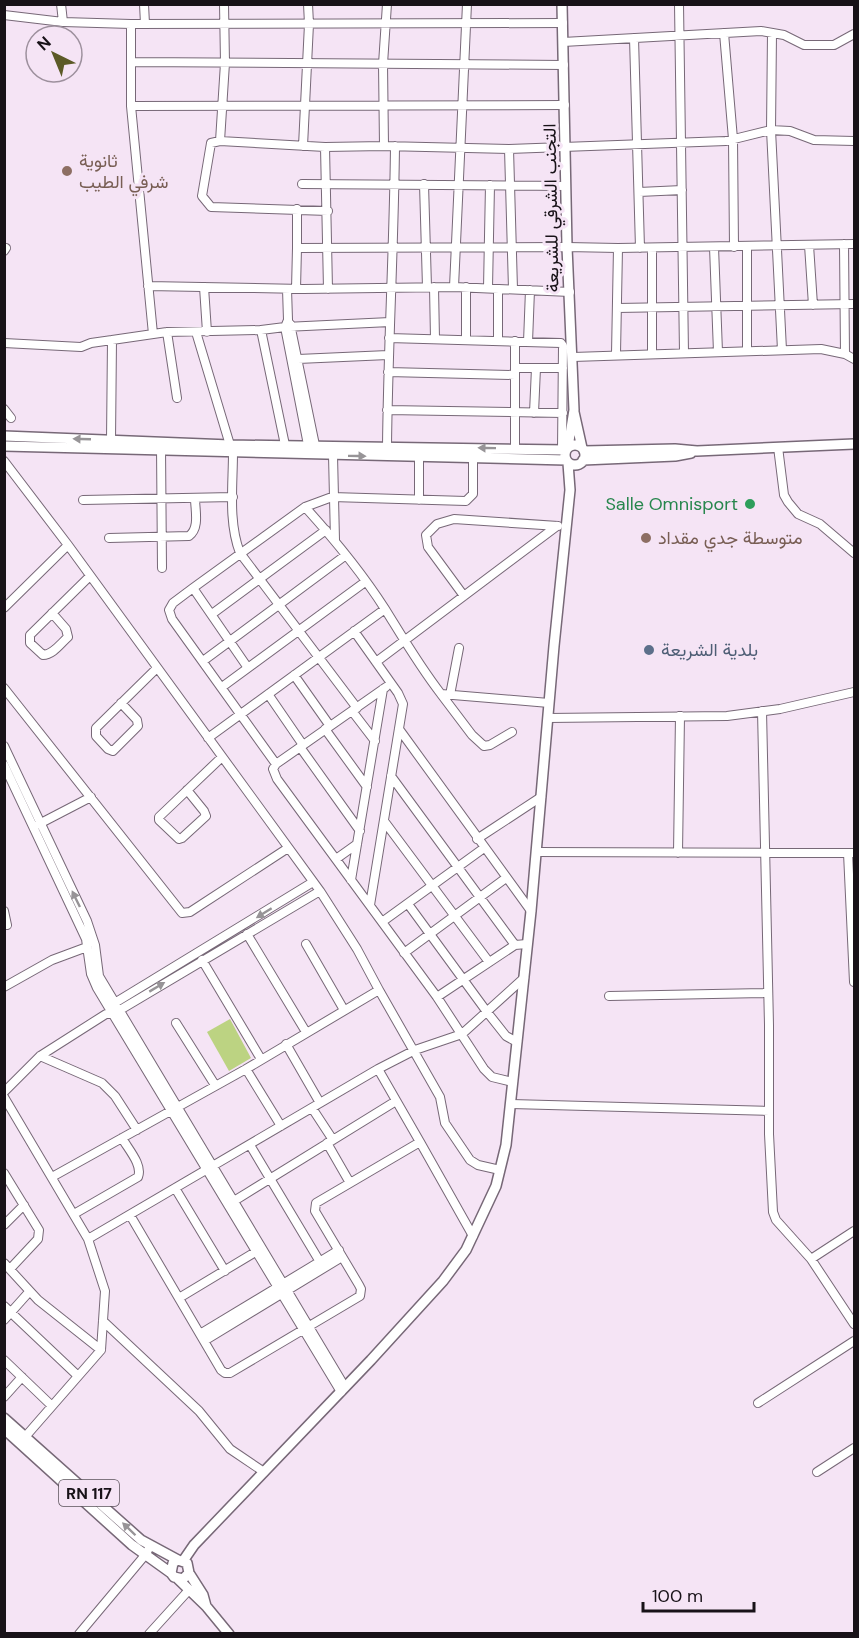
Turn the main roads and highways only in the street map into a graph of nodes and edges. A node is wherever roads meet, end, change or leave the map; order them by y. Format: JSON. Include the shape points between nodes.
{"nodes":[{"id":1,"x":562,"y":4,"type":"edge"},
{"id":2,"x":574,"y":410,"type":"junction"},
{"id":3,"x":4,"y":436,"type":"edge"},
{"id":4,"x":855,"y":444,"type":"edge"},
{"id":5,"x":4,"y":446,"type":"edge"},
{"id":6,"x":161,"y":447,"type":"junction"},
{"id":7,"x":231,"y":449,"type":"junction"},
{"id":8,"x":313,"y":450,"type":"junction"},
{"id":9,"x":566,"y":454,"type":"junction"},
{"id":10,"x":582,"y":455,"type":"junction"},
{"id":11,"x":570,"y":490,"type":"junction"},
{"id":12,"x":4,"y":1418,"type":"edge"},
{"id":13,"x":4,"y":1429,"type":"edge"},
{"id":14,"x":148,"y":1550,"type":"junction"},
{"id":15,"x":180,"y":1560,"type":"junction"},
{"id":16,"x":189,"y":1573,"type":"junction"},
{"id":17,"x":175,"y":1576,"type":"junction"},
{"id":18,"x":206,"y":1606,"type":"junction"},
{"id":19,"x":229,"y":1634,"type":"edge"}],
"edges":[{"from":1,"to":2,"type":"main road","name":"التجنب الشرقي للشريعة"},
{"from":2,"to":9,"type":"main road","name":"التجنب الشرقي للشريعة"},
{"from":2,"to":10,"type":"main road","name":"التجنب الشرقي للشريعة"},
{"from":6,"to":3,"type":"main road","one_way":true,"via":[[111,440]]},
{"from":4,"to":10,"type":"main road","via":[[697,451],[675,456]]},
{"from":5,"to":6,"type":"main road"},
{"from":6,"to":7,"type":"main road"},
{"from":7,"to":8,"type":"main road"},
{"from":7,"to":8,"type":"main road","via":[[285,445]]},
{"from":9,"to":8,"type":"main road","one_way":true,"via":[[515,449]]},
{"from":8,"to":9,"type":"main road","one_way":true,"via":[[333,455],[473,458]]},
{"from":9,"to":10,"type":"main road","via":[[575,445]]},
{"from":9,"to":10,"type":"main road","via":[[574,465]]},
{"from":9,"to":11,"type":"main road","name":"التجنب الشرقي للشريعة"},
{"from":10,"to":11,"type":"main road"},
{"from":11,"to":15,"type":"main road","via":[[561,526],[548,718],[511,1104],[496,1186],[466,1250],[443,1281]]},
{"from":14,"to":12,"type":"main road","number":"RN 117","one_way":true},
{"from":13,"to":14,"type":"main road","number":"RN 117","via":[[132,1545]]},
{"from":14,"to":15,"type":"main road","number":"RN 117"},
{"from":14,"to":17,"type":"main road","number":"RN 117"},
{"from":15,"to":16,"type":"main road","via":[[187,1563]]},
{"from":15,"to":17,"type":"main road","via":[[173,1563]]},
{"from":16,"to":17,"type":"main road","via":[[183,1579]]},
{"from":16,"to":18,"type":"main road","number":"RN 117"},
{"from":17,"to":18,"type":"main road","number":"RN 117"},
{"from":18,"to":19,"type":"main road","number":"RN 117"}]}
